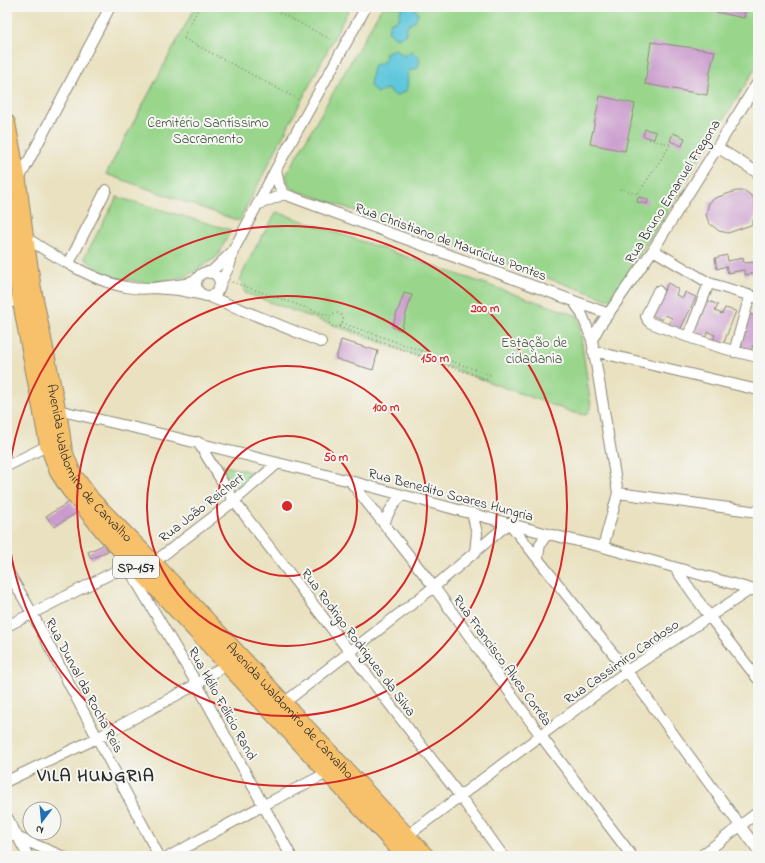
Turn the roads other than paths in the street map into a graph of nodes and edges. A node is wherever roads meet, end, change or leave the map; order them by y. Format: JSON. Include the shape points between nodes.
{"nodes":[{"id":1,"x":110,"y":7,"type":"edge"},
{"id":2,"x":366,"y":7,"type":"edge"},
{"id":3,"x":757,"y":85,"type":"edge"},
{"id":4,"x":7,"y":123,"type":"edge"},
{"id":5,"x":717,"y":147,"type":"junction"},
{"id":6,"x":276,"y":169,"type":"junction"},
{"id":7,"x":758,"y":173,"type":"edge"},
{"id":8,"x":12,"y":185,"type":"edge"},
{"id":9,"x":106,"y":190,"type":"dead end"},
{"id":10,"x":284,"y":194,"type":"junction"},
{"id":11,"x":7,"y":205,"type":"edge"},
{"id":12,"x":257,"y":205,"type":"junction"},
{"id":13,"x":9,"y":227,"type":"edge"},
{"id":14,"x":25,"y":237,"type":"junction"},
{"id":15,"x":653,"y":250,"type":"junction"},
{"id":16,"x":233,"y":251,"type":"junction"},
{"id":17,"x":69,"y":264,"type":"junction"},
{"id":18,"x":210,"y":273,"type":"junction"},
{"id":19,"x":197,"y":279,"type":"junction"},
{"id":20,"x":709,"y":282,"type":"junction"},
{"id":21,"x":221,"y":283,"type":"junction"},
{"id":22,"x":153,"y":288,"type":"junction"},
{"id":23,"x":658,"y":291,"type":"dead end"},
{"id":24,"x":206,"y":295,"type":"junction"},
{"id":25,"x":754,"y":296,"type":"edge"},
{"id":26,"x":20,"y":297,"type":"edge"},
{"id":27,"x":574,"y":302,"type":"junction"},
{"id":28,"x":609,"y":314,"type":"junction"},
{"id":29,"x":688,"y":337,"type":"junction"},
{"id":30,"x":592,"y":340,"type":"junction"},
{"id":31,"x":321,"y":342,"type":"dead end"},
{"id":32,"x":593,"y":351,"type":"junction"},
{"id":33,"x":734,"y":352,"type":"junction"},
{"id":34,"x":758,"y":357,"type":"edge"},
{"id":35,"x":758,"y":390,"type":"edge"},
{"id":36,"x":41,"y":409,"type":"junction"},
{"id":37,"x":58,"y":409,"type":"junction"},
{"id":38,"x":55,"y":442,"type":"junction"},
{"id":39,"x":198,"y":442,"type":"junction"},
{"id":40,"x":278,"y":463,"type":"junction"},
{"id":41,"x":7,"y":466,"type":"edge"},
{"id":42,"x":350,"y":481,"type":"junction"},
{"id":43,"x":618,"y":493,"type":"junction"},
{"id":44,"x":402,"y":495,"type":"junction"},
{"id":45,"x":234,"y":501,"type":"junction"},
{"id":46,"x":758,"y":512,"type":"edge"},
{"id":47,"x":472,"y":513,"type":"junction"},
{"id":48,"x":384,"y":524,"type":"junction"},
{"id":49,"x":509,"y":524,"type":"junction"},
{"id":50,"x":548,"y":534,"type":"junction"},
{"id":51,"x":604,"y":547,"type":"junction"},
{"id":52,"x":475,"y":553,"type":"junction"},
{"id":53,"x":538,"y":559,"type":"junction"},
{"id":54,"x":140,"y":563,"type":"junction"},
{"id":55,"x":675,"y":568,"type":"junction"},
{"id":56,"x":7,"y":570,"type":"edge"},
{"id":57,"x":434,"y":587,"type":"junction"},
{"id":58,"x":755,"y":590,"type":"edge"},
{"id":59,"x":32,"y":613,"type":"junction"},
{"id":60,"x":709,"y":616,"type":"junction"},
{"id":61,"x":7,"y":626,"type":"edge"},
{"id":62,"x":349,"y":653,"type":"junction"},
{"id":63,"x":233,"y":660,"type":"junction"},
{"id":64,"x":627,"y":671,"type":"junction"},
{"id":65,"x":758,"y":679,"type":"edge"},
{"id":66,"x":197,"y":684,"type":"junction"},
{"id":67,"x":278,"y":708,"type":"junction"},
{"id":68,"x":541,"y":736,"type":"junction"},
{"id":69,"x":97,"y":738,"type":"junction"},
{"id":70,"x":335,"y":769,"type":"junction"},
{"id":71,"x":7,"y":780,"type":"edge"},
{"id":72,"x":460,"y":796,"type":"junction"},
{"id":73,"x":264,"y":805,"type":"junction"},
{"id":74,"x":758,"y":812,"type":"edge"},
{"id":75,"x":7,"y":817,"type":"edge"},
{"id":76,"x":739,"y":826,"type":"junction"},
{"id":77,"x":7,"y":833,"type":"edge"},
{"id":78,"x":19,"y":838,"type":"junction"},
{"id":79,"x":403,"y":846,"type":"edge"},
{"id":80,"x":758,"y":850,"type":"edge"},
{"id":81,"x":28,"y":856,"type":"edge"},
{"id":82,"x":62,"y":856,"type":"edge"},
{"id":83,"x":159,"y":856,"type":"edge"},
{"id":84,"x":170,"y":856,"type":"edge"},
{"id":85,"x":291,"y":856,"type":"edge"},
{"id":86,"x":426,"y":856,"type":"edge"},
{"id":87,"x":503,"y":856,"type":"edge"},
{"id":88,"x":632,"y":856,"type":"edge"},
{"id":89,"x":700,"y":856,"type":"edge"}],
"edges":[{"from":1,"to":8,"type":"street"},
{"from":2,"to":6,"type":"street"},
{"from":3,"to":5,"type":"street","name":"Rua Bruno Emanuel Fregona"},
{"from":4,"to":8,"type":"main road","name":"Avenida Waldomiro de Carvalho","number":"SP-157"},
{"from":5,"to":7,"type":"street"},
{"from":5,"to":15,"type":"street","name":"Rua Bruno Emanuel Fregona"},
{"from":6,"to":10,"type":"street"},
{"from":6,"to":12,"type":"street"},
{"from":8,"to":14,"type":"main road","name":"Avenida Waldomiro de Carvalho","number":"SP-157"},
{"from":9,"to":17,"type":"street"},
{"from":10,"to":12,"type":"street"},
{"from":10,"to":27,"type":"street","name":"Rua Christiano de Mauricius Pontes"},
{"from":11,"to":13,"type":"main road","name":"Avenida Waldomiro de Carvalho","number":"SP-157"},
{"from":12,"to":16,"type":"street"},
{"from":13,"to":14,"type":"street"},
{"from":13,"to":26,"type":"main road","name":"Avenida Waldomiro de Carvalho","number":"SP-157"},
{"from":14,"to":17,"type":"street"},
{"from":14,"to":26,"type":"main road","name":"Avenida Waldomiro de Carvalho","number":"SP-157"},
{"from":15,"to":20,"type":"street"},
{"from":15,"to":28,"type":"street","name":"Rua Bruno Emanuel Fregona"},
{"from":16,"to":18,"type":"street"},
{"from":16,"to":21,"type":"street"},
{"from":17,"to":22,"type":"street","via":[[105,281],[125,287]]},
{"from":18,"to":19,"type":"street","via":[[202,273]]},
{"from":18,"to":21,"type":"street"},
{"from":19,"to":22,"type":"street","via":[[185,284]]},
{"from":19,"to":24,"type":"street","via":[[196,287]]},
{"from":20,"to":25,"type":"street"},
{"from":20,"to":29,"type":"street"},
{"from":21,"to":24,"type":"street","via":[[214,293]]},
{"from":22,"to":24,"type":"street"},
{"from":23,"to":29,"type":"street","via":[[646,316],[648,321]]},
{"from":24,"to":31,"type":"street"},
{"from":25,"to":33,"type":"street"},
{"from":26,"to":36,"type":"main road","name":"Avenida Waldomiro de Carvalho","number":"SP-157"},
{"from":26,"to":37,"type":"main road","name":"Avenida Waldomiro de Carvalho","number":"SP-157"},
{"from":27,"to":28,"type":"street","name":"Rua Christiano de Mauricius Pontes"},
{"from":27,"to":30,"type":"street","via":[[581,312]]},
{"from":28,"to":30,"type":"street","name":"Rua Bruno Emanuel Fregona"},
{"from":29,"to":33,"type":"street"},
{"from":30,"to":32,"type":"street"},
{"from":32,"to":35,"type":"street"},
{"from":32,"to":43,"type":"street"},
{"from":33,"to":34,"type":"street"},
{"from":36,"to":37,"type":"street","name":"Rua Benedito Soares Hungria"},
{"from":36,"to":38,"type":"main road","name":"Avenida Waldomiro de Carvalho","number":"SP-157"},
{"from":37,"to":38,"type":"main road","name":"Avenida Waldomiro de Carvalho","number":"SP-157"},
{"from":37,"to":39,"type":"street","name":"Rua Benedito Soares Hungria"},
{"from":38,"to":41,"type":"street"},
{"from":38,"to":54,"type":"main road","name":"Avenida Waldomiro de Carvalho","number":"SP-157","via":[[58,472],[69,489],[104,532]]},
{"from":39,"to":40,"type":"street","name":"Rua Benedito Soares Hungria"},
{"from":39,"to":45,"type":"street","name":"Rua Rodrigo Rodrigues da Silva"},
{"from":40,"to":42,"type":"street","name":"Rua Benedito Soares Hungria"},
{"from":40,"to":45,"type":"street","name":"Rua João Reichert"},
{"from":42,"to":44,"type":"street","name":"Rua Benedito Soares Hungria"},
{"from":42,"to":48,"type":"street","name":"Rua Francisco Alves Corrêa"},
{"from":43,"to":46,"type":"street"},
{"from":43,"to":51,"type":"street"},
{"from":44,"to":47,"type":"street","name":"Rua Benedito Soares Hungria"},
{"from":44,"to":48,"type":"street","via":[[394,503]]},
{"from":45,"to":54,"type":"street","name":"Rua João Reichert"},
{"from":45,"to":62,"type":"street","name":"Rua Rodrigo Rodrigues da Silva"},
{"from":47,"to":49,"type":"street","name":"Rua Benedito Soares Hungria"},
{"from":47,"to":52,"type":"street","via":[[477,533]]},
{"from":48,"to":57,"type":"street","name":"Rua Francisco Alves Corrêa"},
{"from":49,"to":50,"type":"street","name":"Rua Benedito Soares Hungria"},
{"from":49,"to":52,"type":"street"},
{"from":49,"to":53,"type":"street"},
{"from":50,"to":51,"type":"street","name":"Rua Benedito Soares Hungria"},
{"from":50,"to":53,"type":"street","via":[[541,541]]},
{"from":51,"to":55,"type":"street","name":"Rua Benedito Soares Hungria"},
{"from":52,"to":57,"type":"street"},
{"from":53,"to":64,"type":"street"},
{"from":54,"to":59,"type":"street","name":"Rua João Reichert"},
{"from":54,"to":63,"type":"main road","name":"Avenida Waldomiro de Carvalho","number":"SP-157"},
{"from":54,"to":66,"type":"street","name":"Rua Hélio Felício Rand"},
{"from":55,"to":58,"type":"street","name":"Rua Benedito Soares Hungria"},
{"from":55,"to":60,"type":"street"},
{"from":56,"to":59,"type":"street","name":"Rua Durval da Rocha Reis"},
{"from":57,"to":62,"type":"street"},
{"from":57,"to":68,"type":"street","name":"Rua Francisco Alves Corrêa"},
{"from":58,"to":60,"type":"street","name":"Rua Cassimiro Cardoso"},
{"from":59,"to":61,"type":"street","name":"Rua João Reichert"},
{"from":59,"to":69,"type":"street","name":"Rua Durval da Rocha Reis"},
{"from":60,"to":64,"type":"street","name":"Rua Cassimiro Cardoso"},
{"from":60,"to":65,"type":"street"},
{"from":62,"to":67,"type":"street"},
{"from":62,"to":72,"type":"street","name":"Rua Rodrigo Rodrigues da Silva"},
{"from":63,"to":66,"type":"street"},
{"from":63,"to":67,"type":"main road","name":"Avenida Waldomiro de Carvalho","number":"SP-157"},
{"from":64,"to":68,"type":"street","name":"Rua Cassimiro Cardoso"},
{"from":64,"to":76,"type":"street"},
{"from":66,"to":69,"type":"street"},
{"from":66,"to":73,"type":"street","name":"Rua Hélio Felício Rand"},
{"from":67,"to":70,"type":"main road","name":"Avenida Waldomiro de Carvalho","number":"SP-157"},
{"from":68,"to":72,"type":"street","name":"Rua Cassimiro Cardoso"},
{"from":68,"to":88,"type":"street","name":"Rua Francisco Alves Corrêa"},
{"from":69,"to":71,"type":"street"},
{"from":69,"to":83,"type":"street","name":"Rua Durval da Rocha Reis"},
{"from":70,"to":73,"type":"street"},
{"from":70,"to":79,"type":"main road","name":"Avenida Waldomiro de Carvalho","number":"SP-157"},
{"from":72,"to":79,"type":"street","name":"Rua Cassimiro Cardoso"},
{"from":72,"to":87,"type":"street","name":"Rua Rodrigo Rodrigues da Silva"},
{"from":73,"to":84,"type":"street"},
{"from":73,"to":85,"type":"street","name":"Rua Hélio Felício Rand"},
{"from":74,"to":76,"type":"street"},
{"from":75,"to":78,"type":"street"},
{"from":76,"to":80,"type":"street"},
{"from":76,"to":89,"type":"street"},
{"from":77,"to":78,"type":"street"},
{"from":78,"to":81,"type":"street"},
{"from":78,"to":82,"type":"street"},
{"from":79,"to":86,"type":"main road","name":"Avenida Waldomiro de Carvalho","number":"SP-157"}]}
